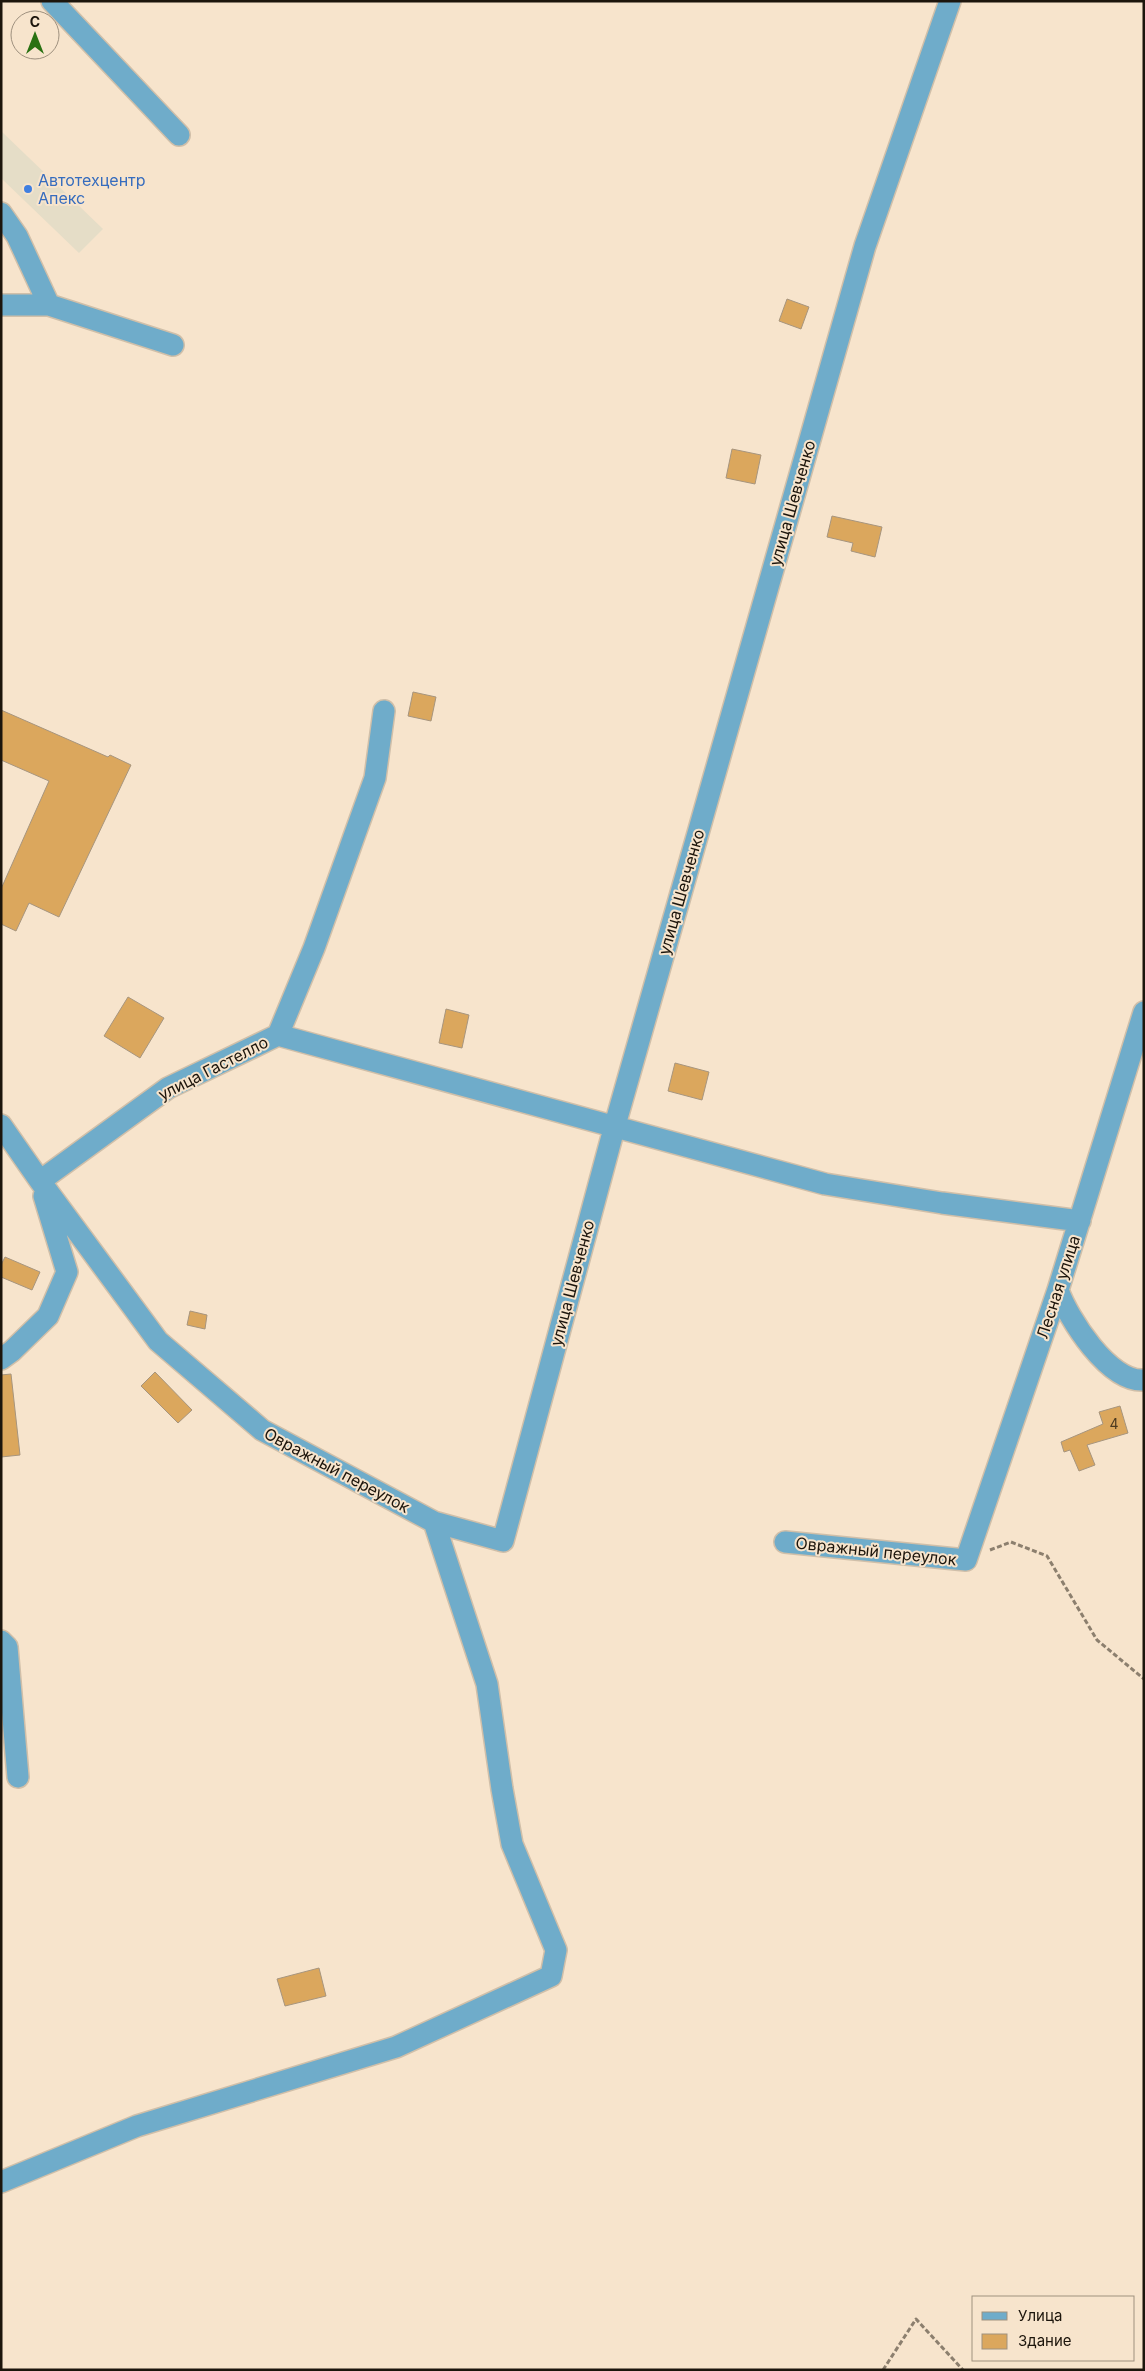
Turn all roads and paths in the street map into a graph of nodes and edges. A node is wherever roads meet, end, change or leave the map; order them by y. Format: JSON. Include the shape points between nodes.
{"nodes":[{"id":1,"x":52,"y":1,"type":"edge"},
{"id":2,"x":950,"y":1,"type":"edge"},
{"id":3,"x":179,"y":135,"type":"dead end"},
{"id":4,"x":1,"y":213,"type":"edge"},
{"id":5,"x":49,"y":305,"type":"junction"},
{"id":6,"x":1,"y":306,"type":"edge"},
{"id":7,"x":173,"y":345,"type":"dead end"},
{"id":8,"x":384,"y":712,"type":"dead end"},
{"id":9,"x":1144,"y":1012,"type":"edge"},
{"id":10,"x":278,"y":1035,"type":"junction"},
{"id":11,"x":1,"y":1125,"type":"edge"},
{"id":12,"x":615,"y":1125,"type":"junction"},
{"id":13,"x":40,"y":1181,"type":"junction"},
{"id":14,"x":1080,"y":1221,"type":"junction"},
{"id":15,"x":1058,"y":1290,"type":"junction"},
{"id":16,"x":1,"y":1359,"type":"edge"},
{"id":17,"x":1144,"y":1380,"type":"edge"},
{"id":18,"x":434,"y":1522,"type":"junction"},
{"id":19,"x":502,"y":1541,"type":"joint"},
{"id":20,"x":785,"y":1542,"type":"dead end"},
{"id":21,"x":966,"y":1560,"type":"junction"},
{"id":22,"x":1,"y":1640,"type":"edge"},
{"id":23,"x":1144,"y":1679,"type":"edge"},
{"id":24,"x":18,"y":1778,"type":"dead end"},
{"id":25,"x":1,"y":2182,"type":"edge"},
{"id":26,"x":883,"y":2370,"type":"edge"},
{"id":27,"x":963,"y":2370,"type":"edge"}],
"edges":[{"from":1,"to":3,"type":"street"},
{"from":2,"to":12,"type":"street","name":"улица Шевченко","via":[[866,246]]},
{"from":4,"to":5,"type":"street","via":[[17,236]]},
{"from":5,"to":6,"type":"street"},
{"from":5,"to":7,"type":"street"},
{"from":8,"to":10,"type":"street","name":"улица Гастелло","via":[[375,778],[314,948]]},
{"from":9,"to":14,"type":"street","name":"Лесная улица"},
{"from":10,"to":12,"type":"street"},
{"from":10,"to":13,"type":"street","name":"улица Гастелло","via":[[168,1088]]},
{"from":11,"to":13,"type":"street","name":"Овражный переулок"},
{"from":12,"to":14,"type":"street","via":[[825,1184]]},
{"from":12,"to":19,"type":"street","name":"улица Шевченко"},
{"from":13,"to":16,"type":"street","via":[[67,1272],[48,1316]]},
{"from":13,"to":18,"type":"street","name":"Овражный переулок","via":[[158,1341],[262,1430]]},
{"from":14,"to":15,"type":"street","name":"Лесная улица"},
{"from":15,"to":17,"type":"street","via":[[1077,1328],[1096,1352],[1123,1375]]},
{"from":15,"to":21,"type":"street","name":"Лесная улица"},
{"from":18,"to":19,"type":"street","name":"Овражный переулок"},
{"from":18,"to":25,"type":"street","via":[[488,1684],[512,1844],[556,1950],[551,1976],[396,2047],[137,2126]]},
{"from":20,"to":21,"type":"street","name":"Овражный переулок"},
{"from":21,"to":23,"type":"path","via":[[1011,1542],[1047,1556],[1097,1640]]},
{"from":22,"to":24,"type":"street","via":[[7,1647]]},
{"from":26,"to":27,"type":"path","via":[[916,2319]]}]}
